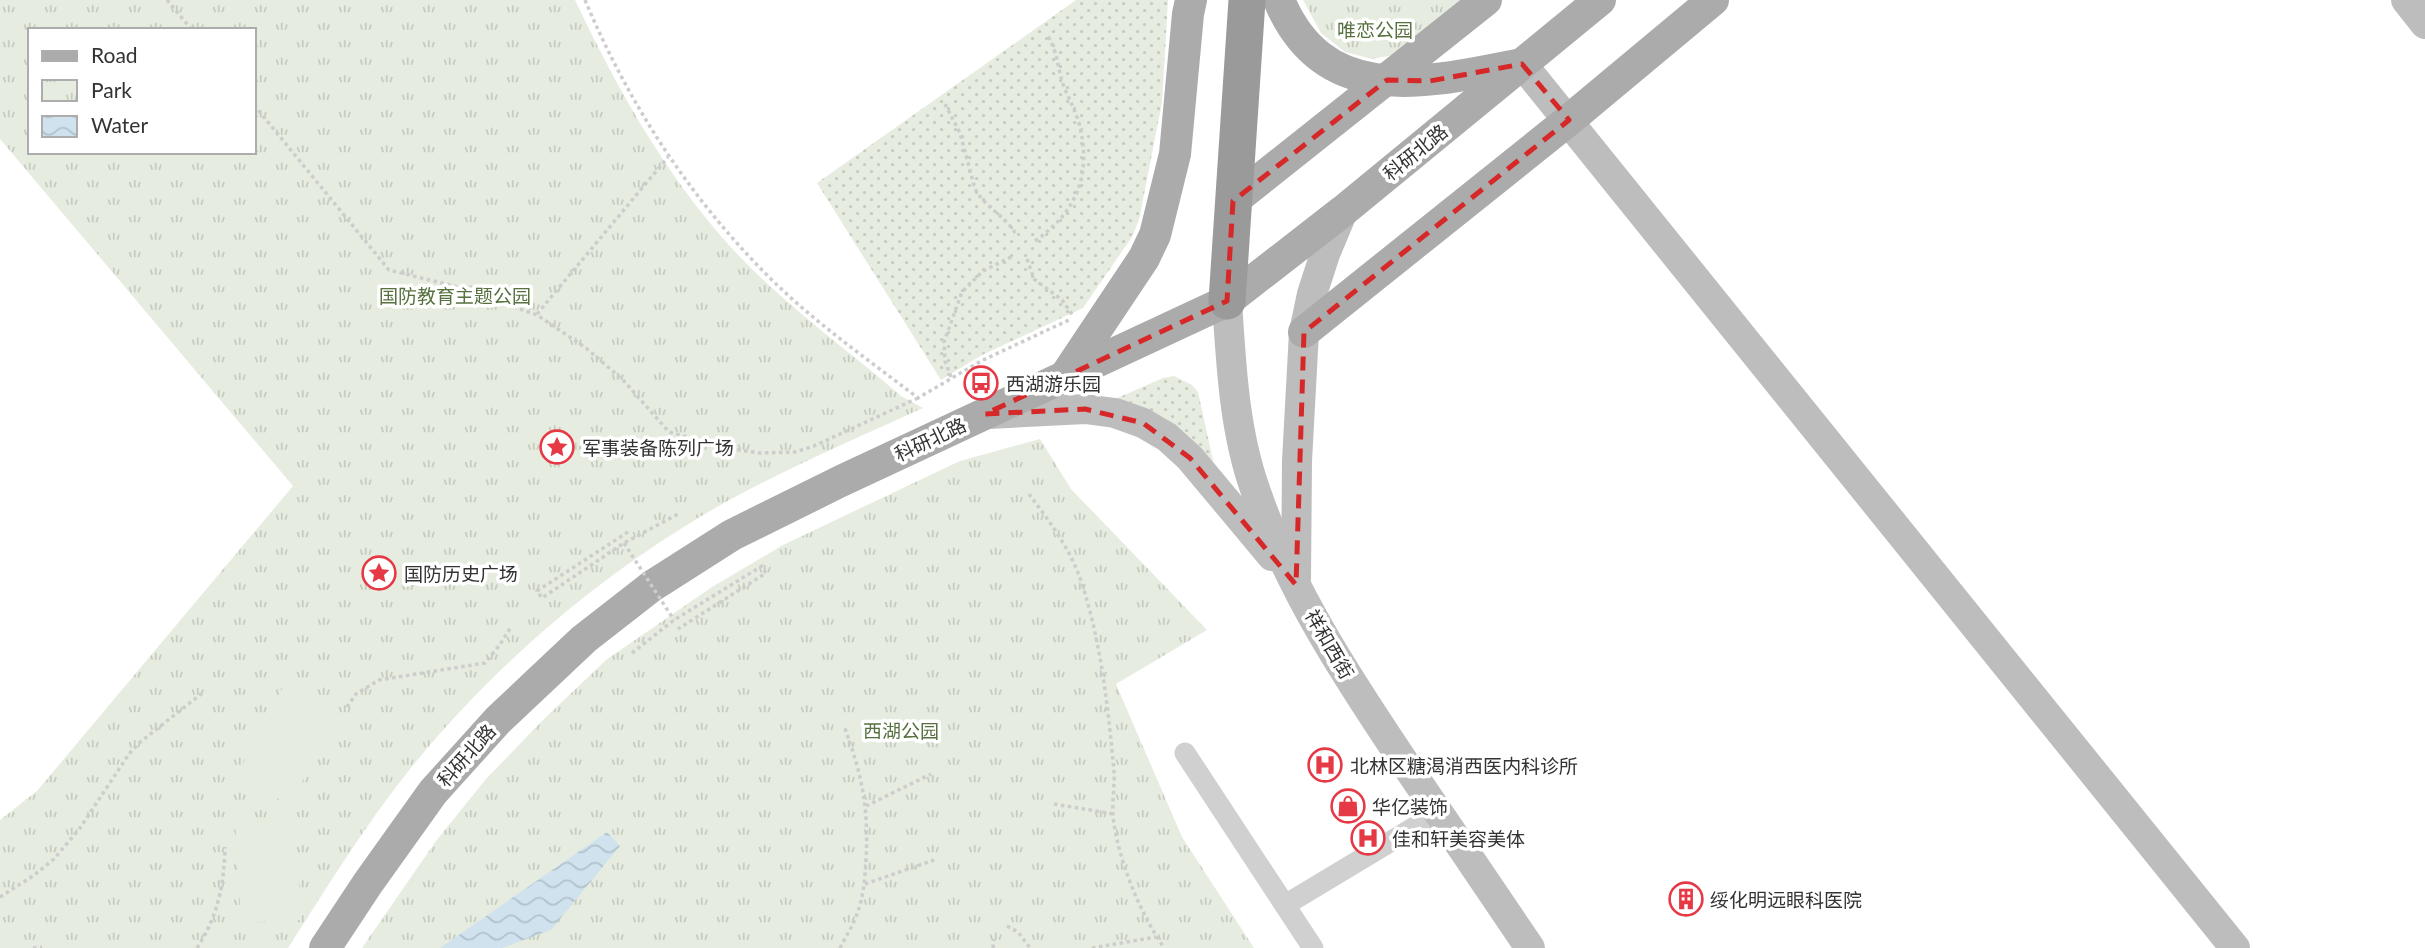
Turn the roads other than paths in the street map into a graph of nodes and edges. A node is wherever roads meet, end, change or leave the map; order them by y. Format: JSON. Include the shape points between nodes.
{"nodes":[{"id":1,"x":1191,"y":0,"type":"edge"},
{"id":2,"x":1247,"y":0,"type":"edge"},
{"id":3,"x":1279,"y":0,"type":"edge"},
{"id":4,"x":1486,"y":0,"type":"edge"},
{"id":5,"x":1600,"y":0,"type":"edge"},
{"id":6,"x":1713,"y":0,"type":"edge"},
{"id":7,"x":2406,"y":0,"type":"edge"},
{"id":8,"x":2425,"y":24,"type":"edge"},
{"id":9,"x":1522,"y":64,"type":"junction"},
{"id":10,"x":1387,"y":80,"type":"junction"},
{"id":11,"x":1569,"y":120,"type":"junction"},
{"id":12,"x":1233,"y":201,"type":"junction"},
{"id":13,"x":1343,"y":211,"type":"junction"},
{"id":14,"x":1227,"y":300,"type":"junction"},
{"id":15,"x":1304,"y":332,"type":"junction"},
{"id":16,"x":1065,"y":377,"type":"junction"},
{"id":17,"x":985,"y":414,"type":"junction"},
{"id":18,"x":1296,"y":585,"type":"junction"},
{"id":19,"x":1185,"y":753,"type":"dead end"},
{"id":20,"x":1438,"y":813,"type":"junction"},
{"id":21,"x":1285,"y":905,"type":"junction"},
{"id":22,"x":325,"y":948,"type":"edge"},
{"id":23,"x":1313,"y":948,"type":"edge"},
{"id":24,"x":1530,"y":948,"type":"edge"},
{"id":25,"x":2235,"y":948,"type":"edge"}],
"edges":[{"from":1,"to":16,"type":"main road","via":[[1175,154],[1155,235]]},
{"from":2,"to":12,"type":"highway"},
{"from":3,"to":10,"type":"main road","via":[[1303,42],[1323,59],[1353,74]]},
{"from":4,"to":10,"type":"main road"},
{"from":5,"to":9,"type":"main road","name":"科研北路"},
{"from":6,"to":11,"type":"main road"},
{"from":7,"to":8,"type":"main road"},
{"from":9,"to":10,"type":"main road","via":[[1430,80]]},
{"from":9,"to":11,"type":"main road"},
{"from":9,"to":13,"type":"main road","name":"科研北路"},
{"from":10,"to":12,"type":"main road"},
{"from":11,"to":15,"type":"main road"},
{"from":11,"to":25,"type":"main road"},
{"from":12,"to":14,"type":"highway"},
{"from":13,"to":14,"type":"main road","name":"科研北路"},
{"from":13,"to":15,"type":"main road","via":[[1325,254]]},
{"from":14,"to":16,"type":"main road","name":"科研北路"},
{"from":14,"to":18,"type":"main road","name":"祥和西街","via":[[1231,373],[1254,486]]},
{"from":15,"to":18,"type":"main road"},
{"from":16,"to":17,"type":"main road","name":"科研北路"},
{"from":17,"to":18,"type":"main road","via":[[1086,409],[1143,423],[1190,458]]},
{"from":17,"to":22,"type":"main road","name":"科研北路","via":[[732,536],[652,586],[584,639],[498,720],[433,792]]},
{"from":18,"to":20,"type":"main road","name":"祥和西街","via":[[1325,639]]},
{"from":19,"to":21,"type":"street"},
{"from":20,"to":21,"type":"street"},
{"from":20,"to":24,"type":"main road","name":"祥和西街"},
{"from":21,"to":23,"type":"street"}]}
